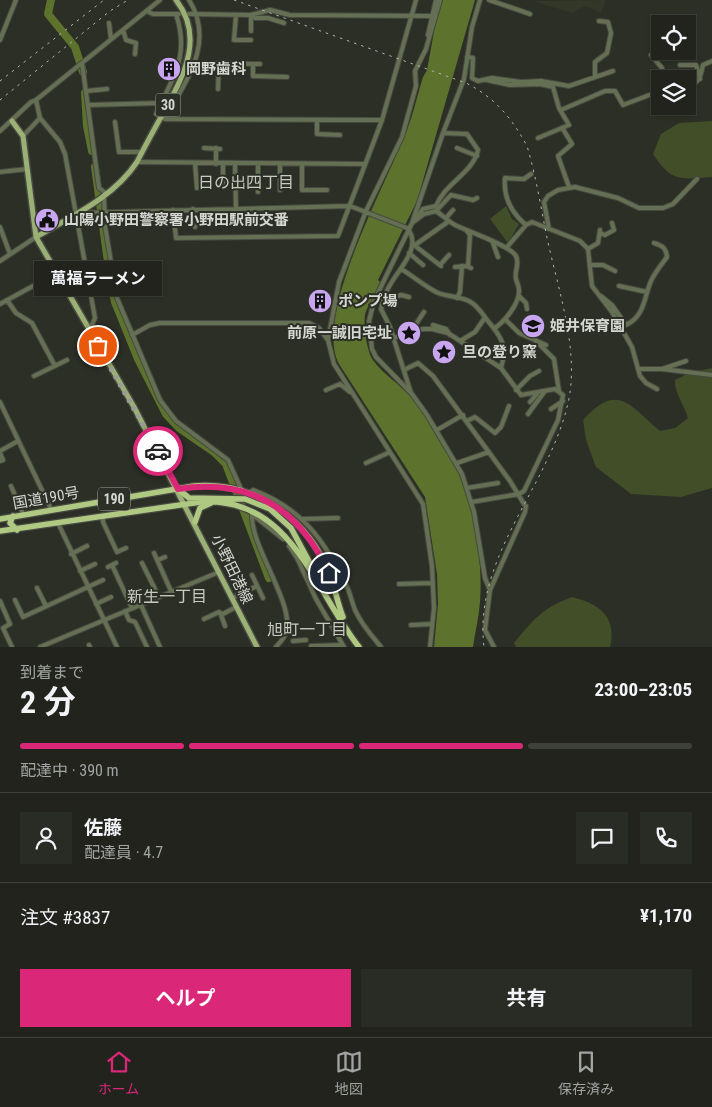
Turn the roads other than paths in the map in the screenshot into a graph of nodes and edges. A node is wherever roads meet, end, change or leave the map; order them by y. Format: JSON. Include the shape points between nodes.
{"nodes":[{"id":1,"x":16,"y":0,"type":"edge"},
{"id":2,"x":160,"y":0,"type":"edge"},
{"id":3,"x":176,"y":0,"type":"edge"},
{"id":4,"x":189,"y":0,"type":"edge"},
{"id":5,"x":416,"y":0,"type":"edge"},
{"id":6,"x":438,"y":0,"type":"edge"},
{"id":7,"x":480,"y":0,"type":"edge"},
{"id":8,"x":489,"y":0,"type":"edge"},
{"id":9,"x":147,"y":11,"type":"junction"},
{"id":10,"x":189,"y":14,"type":"dead end"},
{"id":11,"x":530,"y":14,"type":"dead end"},
{"id":12,"x":196,"y":15,"type":"junction"},
{"id":13,"x":236,"y":15,"type":"junction"},
{"id":14,"x":252,"y":15,"type":"junction"},
{"id":15,"x":411,"y":16,"type":"junction"},
{"id":16,"x":432,"y":16,"type":"junction"},
{"id":17,"x":599,"y":21,"type":"dead end"},
{"id":18,"x":109,"y":23,"type":"dead end"},
{"id":19,"x":284,"y":23,"type":"dead end"},
{"id":20,"x":123,"y":30,"type":"junction"},
{"id":21,"x":251,"y":31,"type":"dead end"},
{"id":22,"x":430,"y":36,"type":"junction"},
{"id":23,"x":111,"y":39,"type":"junction"},
{"id":24,"x":0,"y":40,"type":"edge"},
{"id":25,"x":251,"y":40,"type":"dead end"},
{"id":26,"x":135,"y":54,"type":"dead end"},
{"id":27,"x":467,"y":57,"type":"junction"},
{"id":28,"x":655,"y":60,"type":"edge"},
{"id":29,"x":712,"y":61,"type":"edge"},
{"id":30,"x":196,"y":63,"type":"junction"},
{"id":31,"x":81,"y":64,"type":"junction"},
{"id":32,"x":219,"y":64,"type":"junction"},
{"id":33,"x":253,"y":64,"type":"junction"},
{"id":34,"x":260,"y":64,"type":"dead end"},
{"id":35,"x":680,"y":64,"type":"dead end"},
{"id":36,"x":663,"y":70,"type":"edge"},
{"id":37,"x":613,"y":71,"type":"dead end"},
{"id":38,"x":595,"y":76,"type":"junction"},
{"id":39,"x":287,"y":77,"type":"dead end"},
{"id":40,"x":700,"y":79,"type":"junction"},
{"id":41,"x":487,"y":80,"type":"junction"},
{"id":42,"x":696,"y":84,"type":"edge"},
{"id":43,"x":106,"y":89,"type":"dead end"},
{"id":44,"x":218,"y":89,"type":"dead end"},
{"id":45,"x":87,"y":91,"type":"junction"},
{"id":46,"x":651,"y":94,"type":"edge"},
{"id":47,"x":36,"y":100,"type":"junction"},
{"id":48,"x":161,"y":103,"type":"junction"},
{"id":49,"x":88,"y":105,"type":"junction"},
{"id":50,"x":561,"y":110,"type":"junction"},
{"id":51,"x":40,"y":118,"type":"junction"},
{"id":52,"x":163,"y":118,"type":"junction"},
{"id":53,"x":316,"y":120,"type":"junction"},
{"id":54,"x":382,"y":120,"type":"junction"},
{"id":55,"x":12,"y":121,"type":"junction"},
{"id":56,"x":116,"y":122,"type":"dead end"},
{"id":57,"x":563,"y":129,"type":"junction"},
{"id":58,"x":0,"y":131,"type":"edge"},
{"id":59,"x":442,"y":133,"type":"junction"},
{"id":60,"x":340,"y":135,"type":"dead end"},
{"id":61,"x":23,"y":136,"type":"junction"},
{"id":62,"x":538,"y":138,"type":"dead end"},
{"id":63,"x":204,"y":148,"type":"dead end"},
{"id":64,"x":457,"y":148,"type":"dead end"},
{"id":65,"x":142,"y":152,"type":"junction"},
{"id":66,"x":477,"y":156,"type":"junction"},
{"id":67,"x":136,"y":162,"type":"junction"},
{"id":68,"x":195,"y":163,"type":"junction"},
{"id":69,"x":216,"y":164,"type":"junction"},
{"id":70,"x":223,"y":164,"type":"junction"},
{"id":71,"x":235,"y":164,"type":"junction"},
{"id":72,"x":365,"y":164,"type":"junction"},
{"id":73,"x":258,"y":165,"type":"junction"},
{"id":74,"x":280,"y":165,"type":"junction"},
{"id":75,"x":302,"y":165,"type":"junction"},
{"id":76,"x":27,"y":169,"type":"junction"},
{"id":77,"x":0,"y":172,"type":"edge"},
{"id":78,"x":531,"y":174,"type":"dead end"},
{"id":79,"x":698,"y":178,"type":"dead end"},
{"id":80,"x":223,"y":184,"type":"dead end"},
{"id":81,"x":197,"y":188,"type":"dead end"},
{"id":82,"x":569,"y":188,"type":"junction"},
{"id":83,"x":280,"y":190,"type":"dead end"},
{"id":84,"x":327,"y":190,"type":"dead end"},
{"id":85,"x":258,"y":192,"type":"dead end"},
{"id":86,"x":105,"y":195,"type":"junction"},
{"id":87,"x":477,"y":198,"type":"dead end"},
{"id":88,"x":350,"y":206,"type":"junction"},
{"id":89,"x":193,"y":209,"type":"junction"},
{"id":90,"x":236,"y":209,"type":"junction"},
{"id":91,"x":437,"y":209,"type":"junction"},
{"id":92,"x":173,"y":210,"type":"junction"},
{"id":93,"x":453,"y":210,"type":"dead end"},
{"id":94,"x":367,"y":211,"type":"junction"},
{"id":95,"x":104,"y":212,"type":"junction"},
{"id":96,"x":76,"y":213,"type":"junction"},
{"id":97,"x":447,"y":219,"type":"junction"},
{"id":98,"x":412,"y":222,"type":"junction"},
{"id":99,"x":612,"y":223,"type":"dead end"},
{"id":100,"x":526,"y":225,"type":"junction"},
{"id":101,"x":0,"y":227,"type":"edge"},
{"id":102,"x":195,"y":227,"type":"dead end"},
{"id":103,"x":461,"y":227,"type":"junction"},
{"id":104,"x":408,"y":229,"type":"junction"},
{"id":105,"x":549,"y":229,"type":"junction"},
{"id":106,"x":36,"y":237,"type":"junction"},
{"id":107,"x":467,"y":242,"type":"dead end"},
{"id":108,"x":493,"y":243,"type":"junction"},
{"id":109,"x":654,"y":243,"type":"dead end"},
{"id":110,"x":414,"y":245,"type":"junction"},
{"id":111,"x":508,"y":247,"type":"junction"},
{"id":112,"x":588,"y":249,"type":"junction"},
{"id":113,"x":409,"y":253,"type":"junction"},
{"id":114,"x":10,"y":254,"type":"junction"},
{"id":115,"x":449,"y":256,"type":"dead end"},
{"id":116,"x":498,"y":257,"type":"dead end"},
{"id":117,"x":0,"y":260,"type":"edge"},
{"id":118,"x":423,"y":265,"type":"dead end"},
{"id":119,"x":591,"y":265,"type":"junction"},
{"id":120,"x":455,"y":266,"type":"dead end"},
{"id":121,"x":462,"y":266,"type":"junction"},
{"id":122,"x":400,"y":269,"type":"junction"},
{"id":123,"x":615,"y":271,"type":"dead end"},
{"id":124,"x":57,"y":273,"type":"junction"},
{"id":125,"x":619,"y":286,"type":"dead end"},
{"id":126,"x":647,"y":292,"type":"junction"},
{"id":127,"x":599,"y":294,"type":"junction"},
{"id":128,"x":519,"y":296,"type":"junction"},
{"id":129,"x":409,"y":297,"type":"dead end"},
{"id":130,"x":457,"y":298,"type":"junction"},
{"id":131,"x":7,"y":300,"type":"junction"},
{"id":132,"x":383,"y":301,"type":"junction"},
{"id":133,"x":0,"y":304,"type":"edge"},
{"id":134,"x":527,"y":309,"type":"dead end"},
{"id":135,"x":424,"y":312,"type":"dead end"},
{"id":136,"x":486,"y":319,"type":"junction"},
{"id":137,"x":506,"y":320,"type":"junction"},
{"id":138,"x":433,"y":325,"type":"dead end"},
{"id":139,"x":495,"y":328,"type":"junction"},
{"id":140,"x":89,"y":330,"type":"junction"},
{"id":141,"x":410,"y":333,"type":"junction"},
{"id":142,"x":132,"y":335,"type":"junction"},
{"id":143,"x":450,"y":335,"type":"junction"},
{"id":144,"x":393,"y":338,"type":"junction"},
{"id":145,"x":328,"y":340,"type":"junction"},
{"id":146,"x":534,"y":340,"type":"junction"},
{"id":147,"x":460,"y":342,"type":"junction"},
{"id":148,"x":546,"y":345,"type":"dead end"},
{"id":149,"x":67,"y":360,"type":"dead end"},
{"id":150,"x":686,"y":361,"type":"dead end"},
{"id":151,"x":55,"y":366,"type":"junction"},
{"id":152,"x":500,"y":368,"type":"junction"},
{"id":153,"x":662,"y":368,"type":"junction"},
{"id":154,"x":638,"y":369,"type":"junction"},
{"id":155,"x":404,"y":370,"type":"junction"},
{"id":156,"x":539,"y":372,"type":"dead end"},
{"id":157,"x":712,"y":375,"type":"edge"},
{"id":158,"x":34,"y":376,"type":"dead end"},
{"id":159,"x":657,"y":388,"type":"dead end"},
{"id":160,"x":326,"y":390,"type":"dead end"},
{"id":161,"x":516,"y":390,"type":"junction"},
{"id":162,"x":560,"y":391,"type":"junction"},
{"id":163,"x":544,"y":392,"type":"junction"},
{"id":164,"x":352,"y":393,"type":"junction"},
{"id":165,"x":412,"y":394,"type":"junction"},
{"id":166,"x":537,"y":394,"type":"junction"},
{"id":167,"x":563,"y":401,"type":"junction"},
{"id":168,"x":0,"y":402,"type":"edge"},
{"id":169,"x":530,"y":402,"type":"dead end"},
{"id":170,"x":509,"y":406,"type":"dead end"},
{"id":171,"x":1,"y":408,"type":"edge"},
{"id":172,"x":551,"y":409,"type":"dead end"},
{"id":173,"x":528,"y":414,"type":"dead end"},
{"id":174,"x":463,"y":415,"type":"junction"},
{"id":175,"x":468,"y":421,"type":"junction"},
{"id":176,"x":437,"y":430,"type":"junction"},
{"id":177,"x":18,"y":441,"type":"junction"},
{"id":178,"x":0,"y":452,"type":"edge"},
{"id":179,"x":390,"y":452,"type":"junction"},
{"id":180,"x":489,"y":452,"type":"junction"},
{"id":181,"x":0,"y":461,"type":"edge"},
{"id":182,"x":366,"y":463,"type":"dead end"},
{"id":183,"x":457,"y":463,"type":"junction"},
{"id":184,"x":498,"y":483,"type":"dead end"},
{"id":185,"x":11,"y":486,"type":"dead end"},
{"id":186,"x":467,"y":488,"type":"junction"},
{"id":187,"x":178,"y":489,"type":"junction"},
{"id":188,"x":241,"y":491,"type":"junction"},
{"id":189,"x":249,"y":493,"type":"junction"},
{"id":190,"x":519,"y":494,"type":"junction"},
{"id":191,"x":472,"y":502,"type":"junction"},
{"id":192,"x":184,"y":503,"type":"junction"},
{"id":193,"x":237,"y":503,"type":"junction"},
{"id":194,"x":51,"y":509,"type":"junction"},
{"id":195,"x":250,"y":511,"type":"junction"},
{"id":196,"x":23,"y":514,"type":"junction"},
{"id":197,"x":13,"y":516,"type":"junction"},
{"id":198,"x":103,"y":516,"type":"junction"},
{"id":199,"x":338,"y":518,"type":"dead end"},
{"id":200,"x":0,"y":519,"type":"edge"},
{"id":201,"x":302,"y":519,"type":"junction"},
{"id":202,"x":195,"y":522,"type":"junction"},
{"id":203,"x":58,"y":523,"type":"junction"},
{"id":204,"x":16,"y":530,"type":"junction"},
{"id":205,"x":0,"y":531,"type":"edge"},
{"id":206,"x":87,"y":546,"type":"dead end"},
{"id":207,"x":126,"y":548,"type":"dead end"},
{"id":208,"x":154,"y":553,"type":"dead end"},
{"id":209,"x":71,"y":554,"type":"junction"},
{"id":210,"x":165,"y":557,"type":"dead end"},
{"id":211,"x":158,"y":560,"type":"junction"},
{"id":212,"x":142,"y":563,"type":"dead end"},
{"id":213,"x":95,"y":564,"type":"dead end"},
{"id":214,"x":112,"y":565,"type":"dead end"},
{"id":215,"x":80,"y":571,"type":"junction"},
{"id":216,"x":219,"y":572,"type":"junction"},
{"id":217,"x":252,"y":575,"type":"dead end"},
{"id":218,"x":103,"y":580,"type":"dead end"},
{"id":219,"x":432,"y":583,"type":"junction"},
{"id":220,"x":399,"y":584,"type":"dead end"},
{"id":221,"x":257,"y":586,"type":"junction"},
{"id":222,"x":88,"y":587,"type":"junction"},
{"id":223,"x":37,"y":588,"type":"dead end"},
{"id":224,"x":490,"y":590,"type":"junction"},
{"id":225,"x":172,"y":591,"type":"junction"},
{"id":226,"x":111,"y":597,"type":"dead end"},
{"id":227,"x":159,"y":597,"type":"junction"},
{"id":228,"x":232,"y":598,"type":"junction"},
{"id":229,"x":263,"y":598,"type":"dead end"},
{"id":230,"x":0,"y":600,"type":"edge"},
{"id":231,"x":15,"y":600,"type":"dead end"},
{"id":232,"x":96,"y":604,"type":"junction"},
{"id":233,"x":141,"y":605,"type":"junction"},
{"id":234,"x":46,"y":606,"type":"junction"},
{"id":235,"x":333,"y":606,"type":"junction"},
{"id":236,"x":236,"y":607,"type":"junction"},
{"id":237,"x":132,"y":608,"type":"junction"},
{"id":238,"x":125,"y":611,"type":"junction"},
{"id":239,"x":222,"y":614,"type":"junction"},
{"id":240,"x":104,"y":620,"type":"junction"},
{"id":241,"x":204,"y":620,"type":"dead end"},
{"id":242,"x":411,"y":624,"type":"dead end"},
{"id":243,"x":432,"y":624,"type":"junction"},
{"id":244,"x":225,"y":626,"type":"dead end"},
{"id":245,"x":347,"y":628,"type":"junction"},
{"id":246,"x":293,"y":641,"type":"dead end"},
{"id":247,"x":312,"y":646,"type":"edge"},
{"id":248,"x":344,"y":646,"type":"edge"},
{"id":249,"x":12,"y":647,"type":"edge"},
{"id":250,"x":40,"y":647,"type":"edge"},
{"id":251,"x":117,"y":647,"type":"edge"},
{"id":252,"x":147,"y":647,"type":"edge"},
{"id":253,"x":160,"y":647,"type":"edge"},
{"id":254,"x":257,"y":647,"type":"edge"},
{"id":255,"x":276,"y":647,"type":"edge"},
{"id":256,"x":302,"y":647,"type":"edge"},
{"id":257,"x":359,"y":647,"type":"edge"},
{"id":258,"x":381,"y":647,"type":"edge"},
{"id":259,"x":430,"y":647,"type":"edge"},
{"id":260,"x":494,"y":647,"type":"edge"}],
"edges":[{"from":1,"to":24,"type":"street"},
{"from":2,"to":9,"type":"street"},
{"from":3,"to":52,"type":"main road","number":"30","via":[[188,22],[190,56]]},
{"from":4,"to":12,"type":"street"},
{"from":5,"to":15,"type":"street"},
{"from":6,"to":16,"type":"street"},
{"from":6,"to":22,"type":"street"},
{"from":7,"to":27,"type":"street"},
{"from":8,"to":11,"type":"street"},
{"from":9,"to":20,"type":"street"},
{"from":9,"to":48,"type":"street","via":[[178,14],[181,32],[182,55]]},
{"from":10,"to":12,"type":"street"},
{"from":12,"to":13,"type":"street"},
{"from":12,"to":30,"type":"street","via":[[200,35]]},
{"from":13,"to":14,"type":"street"},
{"from":13,"to":25,"type":"street","via":[[234,40]]},
{"from":14,"to":15,"type":"street","via":[[270,10],[290,15]]},
{"from":14,"to":19,"type":"street"},
{"from":14,"to":21,"type":"street"},
{"from":15,"to":16,"type":"street"},
{"from":15,"to":54,"type":"street"},
{"from":16,"to":22,"type":"street"},
{"from":17,"to":38,"type":"street","via":[[608,22],[611,33],[607,53],[595,62]]},
{"from":18,"to":23,"type":"street"},
{"from":20,"to":23,"type":"street"},
{"from":20,"to":26,"type":"street","via":[[126,40],[136,43]]},
{"from":22,"to":94,"type":"street","via":[[417,66],[416,86],[402,137]]},
{"from":23,"to":31,"type":"street"},
{"from":27,"to":41,"type":"street","via":[[473,58],[474,81]]},
{"from":27,"to":59,"type":"street","via":[[464,80]]},
{"from":28,"to":36,"type":"street"},
{"from":29,"to":40,"type":"street","via":[[703,65]]},
{"from":30,"to":32,"type":"street"},
{"from":30,"to":52,"type":"street"},
{"from":31,"to":45,"type":"street"},
{"from":31,"to":47,"type":"street"},
{"from":32,"to":33,"type":"street"},
{"from":32,"to":44,"type":"street"},
{"from":33,"to":34,"type":"street"},
{"from":33,"to":39,"type":"street","via":[[253,76]]},
{"from":35,"to":40,"type":"street","via":[[696,65]]},
{"from":37,"to":38,"type":"street"},
{"from":38,"to":41,"type":"street","via":[[569,86],[541,81]]},
{"from":40,"to":42,"type":"street"},
{"from":41,"to":50,"type":"street","via":[[510,85],[553,87]]},
{"from":43,"to":45,"type":"street"},
{"from":45,"to":49,"type":"street"},
{"from":46,"to":50,"type":"street","via":[[623,105],[614,91],[606,91]]},
{"from":47,"to":51,"type":"street"},
{"from":47,"to":55,"type":"street","via":[[20,110]]},
{"from":48,"to":49,"type":"street"},
{"from":48,"to":52,"type":"street","via":[[156,114]]},
{"from":49,"to":86,"type":"street","via":[[99,188]]},
{"from":50,"to":57,"type":"street","via":[[569,125]]},
{"from":51,"to":61,"type":"street"},
{"from":51,"to":96,"type":"street","via":[[64,149]]},
{"from":52,"to":53,"type":"street"},
{"from":52,"to":65,"type":"main road","number":"30"},
{"from":53,"to":54,"type":"street"},
{"from":53,"to":60,"type":"street","via":[[317,134]]},
{"from":54,"to":72,"type":"street"},
{"from":55,"to":58,"type":"street"},
{"from":55,"to":61,"type":"main road"},
{"from":56,"to":65,"type":"street","via":[[119,152]]},
{"from":57,"to":62,"type":"street"},
{"from":57,"to":82,"type":"street","via":[[572,144],[558,156]]},
{"from":59,"to":66,"type":"street","via":[[467,134],[478,148]]},
{"from":59,"to":98,"type":"street"},
{"from":61,"to":76,"type":"main road"},
{"from":63,"to":69,"type":"street","via":[[218,148]]},
{"from":64,"to":66,"type":"street"},
{"from":65,"to":67,"type":"main road","number":"30"},
{"from":66,"to":91,"type":"street","via":[[446,189]]},
{"from":67,"to":68,"type":"street"},
{"from":67,"to":86,"type":"main road","number":"30","via":[[122,181]]},
{"from":68,"to":69,"type":"street"},
{"from":68,"to":81,"type":"street"},
{"from":69,"to":70,"type":"street"},
{"from":70,"to":71,"type":"street"},
{"from":70,"to":80,"type":"street"},
{"from":71,"to":73,"type":"street"},
{"from":71,"to":90,"type":"street"},
{"from":72,"to":75,"type":"street"},
{"from":72,"to":88,"type":"street"},
{"from":73,"to":74,"type":"street"},
{"from":73,"to":85,"type":"street"},
{"from":74,"to":75,"type":"street"},
{"from":74,"to":83,"type":"street"},
{"from":75,"to":84,"type":"street","via":[[302,190]]},
{"from":76,"to":77,"type":"street"},
{"from":76,"to":106,"type":"main road"},
{"from":78,"to":100,"type":"street","via":[[524,179],[505,178],[504,182],[512,212]]},
{"from":79,"to":82,"type":"street","via":[[673,204],[663,208],[639,208],[618,198]]},
{"from":82,"to":105,"type":"street","via":[[558,190],[545,199]]},
{"from":86,"to":95,"type":"street"},
{"from":86,"to":96,"type":"main road","number":"30"},
{"from":87,"to":91,"type":"street","via":[[451,195]]},
{"from":88,"to":90,"type":"street"},
{"from":88,"to":92,"type":"street","via":[[338,236],[176,238]]},
{"from":88,"to":94,"type":"street"},
{"from":89,"to":90,"type":"street"},
{"from":89,"to":92,"type":"street"},
{"from":89,"to":102,"type":"street"},
{"from":91,"to":97,"type":"street"},
{"from":91,"to":98,"type":"street"},
{"from":92,"to":95,"type":"street"},
{"from":93,"to":97,"type":"street"},
{"from":94,"to":104,"type":"street"},
{"from":94,"to":145,"type":"street","via":[[339,282]]},
{"from":95,"to":96,"type":"street"},
{"from":95,"to":142,"type":"street","via":[[114,284]]},
{"from":96,"to":106,"type":"main road","number":"30"},
{"from":96,"to":140,"type":"street","via":[[95,318]]},
{"from":97,"to":103,"type":"street"},
{"from":97,"to":110,"type":"street"},
{"from":98,"to":104,"type":"street"},
{"from":99,"to":112,"type":"street","via":[[614,230],[605,235],[600,232],[598,243]]},
{"from":100,"to":105,"type":"street","via":[[532,222]]},
{"from":100,"to":111,"type":"street"},
{"from":101,"to":114,"type":"street"},
{"from":103,"to":107,"type":"street","via":[[468,234]]},
{"from":103,"to":108,"type":"street"},
{"from":103,"to":121,"type":"street","via":[[470,235],[470,267]]},
{"from":104,"to":110,"type":"street"},
{"from":104,"to":165,"type":"street","via":[[374,301],[369,321],[376,357]]},
{"from":105,"to":112,"type":"street","via":[[580,241]]},
{"from":106,"to":114,"type":"street"},
{"from":106,"to":124,"type":"main road","name":"小野田港線"},
{"from":108,"to":111,"type":"street"},
{"from":108,"to":116,"type":"street"},
{"from":109,"to":126,"type":"street","via":[[666,250],[667,257],[653,276]]},
{"from":110,"to":113,"type":"street"},
{"from":110,"to":115,"type":"street","via":[[440,266]]},
{"from":111,"to":128,"type":"street","via":[[517,259],[515,276]]},
{"from":112,"to":119,"type":"street"},
{"from":113,"to":118,"type":"street"},
{"from":113,"to":122,"type":"street"},
{"from":114,"to":117,"type":"street"},
{"from":119,"to":123,"type":"street","via":[[603,265]]},
{"from":119,"to":127,"type":"street","via":[[591,281]]},
{"from":120,"to":121,"type":"street"},
{"from":121,"to":130,"type":"street"},
{"from":122,"to":130,"type":"street","via":[[436,292]]},
{"from":122,"to":132,"type":"street"},
{"from":124,"to":131,"type":"street"},
{"from":124,"to":140,"type":"main road","name":"小野田港線"},
{"from":125,"to":126,"type":"street"},
{"from":126,"to":127,"type":"street","via":[[641,311],[634,321],[626,325],[612,305]]},
{"from":127,"to":154,"type":"street","via":[[632,347]]},
{"from":128,"to":134,"type":"street","via":[[526,299]]},
{"from":128,"to":137,"type":"street"},
{"from":129,"to":132,"type":"street","via":[[401,295]]},
{"from":130,"to":136,"type":"street","via":[[471,302]]},
{"from":131,"to":133,"type":"street"},
{"from":131,"to":151,"type":"street","via":[[16,314],[32,323]]},
{"from":132,"to":144,"type":"street","via":[[381,309]]},
{"from":135,"to":141,"type":"street"},
{"from":136,"to":139,"type":"street"},
{"from":136,"to":147,"type":"street"},
{"from":137,"to":139,"type":"street"},
{"from":137,"to":146,"type":"street","via":[[515,330]]},
{"from":138,"to":143,"type":"street","via":[[446,329]]},
{"from":139,"to":152,"type":"street","via":[[505,348]]},
{"from":140,"to":187,"type":"main road","name":"小野田港線"},
{"from":141,"to":143,"type":"street","via":[[432,329]]},
{"from":141,"to":144,"type":"street"},
{"from":142,"to":145,"type":"street","via":[[160,323],[309,323],[319,328]]},
{"from":142,"to":188,"type":"street","via":[[167,411],[181,426],[228,460]]},
{"from":143,"to":147,"type":"street"},
{"from":144,"to":155,"type":"street"},
{"from":145,"to":164,"type":"street","via":[[334,364]]},
{"from":146,"to":148,"type":"street"},
{"from":146,"to":162,"type":"street","via":[[554,359]]},
{"from":147,"to":152,"type":"street"},
{"from":149,"to":151,"type":"street"},
{"from":150,"to":153,"type":"street"},
{"from":151,"to":158,"type":"street"},
{"from":152,"to":161,"type":"street"},
{"from":153,"to":154,"type":"street"},
{"from":153,"to":157,"type":"street"},
{"from":154,"to":159,"type":"street","via":[[643,380]]},
{"from":155,"to":165,"type":"street"},
{"from":155,"to":174,"type":"street","via":[[418,363],[433,376]]},
{"from":156,"to":161,"type":"street"},
{"from":160,"to":164,"type":"street","via":[[340,384]]},
{"from":161,"to":166,"type":"street","via":[[525,396]]},
{"from":162,"to":163,"type":"street"},
{"from":162,"to":167,"type":"street"},
{"from":163,"to":166,"type":"street"},
{"from":163,"to":173,"type":"street"},
{"from":164,"to":179,"type":"street"},
{"from":165,"to":176,"type":"street"},
{"from":166,"to":169,"type":"street"},
{"from":167,"to":172,"type":"street"},
{"from":167,"to":190,"type":"street","via":[[558,420],[531,479]]},
{"from":168,"to":171,"type":"street"},
{"from":170,"to":175,"type":"street","via":[[501,418],[501,428],[495,433],[475,416]]},
{"from":171,"to":177,"type":"street"},
{"from":174,"to":175,"type":"street"},
{"from":174,"to":176,"type":"street"},
{"from":175,"to":180,"type":"street"},
{"from":176,"to":183,"type":"street"},
{"from":177,"to":178,"type":"street"},
{"from":177,"to":194,"type":"street"},
{"from":178,"to":181,"type":"street","via":[[3,460]]},
{"from":179,"to":182,"type":"street"},
{"from":179,"to":219,"type":"street","via":[[423,504]]},
{"from":180,"to":183,"type":"street"},
{"from":180,"to":190,"type":"street"},
{"from":183,"to":186,"type":"street"},
{"from":184,"to":186,"type":"street"},
{"from":185,"to":196,"type":"street"},
{"from":186,"to":191,"type":"street"},
{"from":187,"to":188,"type":"highway","name":"国道190号","number":"190","via":[[202,486]]},
{"from":187,"to":192,"type":"main road","name":"小野田港線"},
{"from":187,"to":193,"type":"highway","via":[[189,498]]},
{"from":187,"to":194,"type":"highway","name":"国道190号","number":"190"},
{"from":188,"to":189,"type":"highway","name":"国道190号","number":"190"},
{"from":189,"to":201,"type":"street","via":[[253,490],[278,500]]},
{"from":189,"to":245,"type":"highway","name":"国道190号","number":"190","via":[[275,505],[306,533],[329,573]]},
{"from":190,"to":191,"type":"street"},
{"from":190,"to":224,"type":"street","via":[[525,512]]},
{"from":191,"to":224,"type":"street"},
{"from":192,"to":193,"type":"highway","name":"国道190号","number":"190"},
{"from":192,"to":198,"type":"highway","name":"国道190号","number":"190"},
{"from":192,"to":202,"type":"main road","name":"小野田港線"},
{"from":193,"to":195,"type":"highway","name":"国道190号","number":"190"},
{"from":193,"to":202,"type":"highway","via":[[207,504],[198,511]]},
{"from":193,"to":235,"type":"highway","via":[[246,499],[270,509],[291,528]]},
{"from":194,"to":196,"type":"highway","name":"国道190号","number":"190"},
{"from":195,"to":235,"type":"highway","name":"国道190号","number":"190","via":[[290,540]]},
{"from":195,"to":248,"type":"street","via":[[293,551]]},
{"from":195,"to":255,"type":"street","via":[[253,531],[285,610],[287,631]]},
{"from":196,"to":197,"type":"highway","name":"国道190号","number":"190"},
{"from":197,"to":200,"type":"highway","name":"国道190号","number":"190"},
{"from":197,"to":204,"type":"highway","via":[[10,523]]},
{"from":198,"to":203,"type":"highway","name":"国道190号","number":"190"},
{"from":198,"to":207,"type":"street","via":[[118,552]]},
{"from":199,"to":201,"type":"street"},
{"from":201,"to":258,"type":"street","via":[[327,551],[347,587],[360,620]]},
{"from":202,"to":216,"type":"main road","name":"小野田港線"},
{"from":203,"to":204,"type":"highway","name":"国道190号","number":"190"},
{"from":203,"to":209,"type":"street"},
{"from":204,"to":205,"type":"highway","name":"国道190号","number":"190"},
{"from":206,"to":209,"type":"street"},
{"from":208,"to":211,"type":"street"},
{"from":209,"to":215,"type":"street"},
{"from":210,"to":211,"type":"street"},
{"from":211,"to":225,"type":"street"},
{"from":212,"to":227,"type":"street"},
{"from":213,"to":215,"type":"street"},
{"from":214,"to":237,"type":"street"},
{"from":215,"to":222,"type":"street"},
{"from":216,"to":225,"type":"street"},
{"from":216,"to":228,"type":"main road","name":"小野田港線"},
{"from":217,"to":221,"type":"street"},
{"from":218,"to":222,"type":"street"},
{"from":219,"to":220,"type":"street"},
{"from":219,"to":243,"type":"street"},
{"from":221,"to":228,"type":"street"},
{"from":221,"to":229,"type":"street"},
{"from":222,"to":232,"type":"street"},
{"from":222,"to":234,"type":"street"},
{"from":223,"to":234,"type":"street"},
{"from":224,"to":260,"type":"street","via":[[485,630]]},
{"from":225,"to":227,"type":"street"},
{"from":226,"to":232,"type":"street"},
{"from":227,"to":233,"type":"street"},
{"from":228,"to":236,"type":"main road","name":"小野田港線"},
{"from":230,"to":249,"type":"street","via":[[10,624],[3,628]]},
{"from":231,"to":234,"type":"street","via":[[23,617]]},
{"from":232,"to":240,"type":"street"},
{"from":233,"to":237,"type":"street"},
{"from":233,"to":253,"type":"street"},
{"from":235,"to":245,"type":"highway","name":"国道190号","number":"190"},
{"from":236,"to":239,"type":"street"},
{"from":236,"to":254,"type":"main road","name":"小野田港線"},
{"from":237,"to":238,"type":"street"},
{"from":238,"to":240,"type":"street"},
{"from":238,"to":252,"type":"street","via":[[129,620],[135,622]]},
{"from":239,"to":241,"type":"street","via":[[219,612]]},
{"from":239,"to":244,"type":"street"},
{"from":240,"to":250,"type":"street"},
{"from":240,"to":251,"type":"street"},
{"from":242,"to":243,"type":"street"},
{"from":243,"to":259,"type":"street"},
{"from":245,"to":257,"type":"highway","name":"国道190号","number":"190"},
{"from":246,"to":256,"type":"street","via":[[304,640]]},
{"from":247,"to":248,"type":"street"}]}
